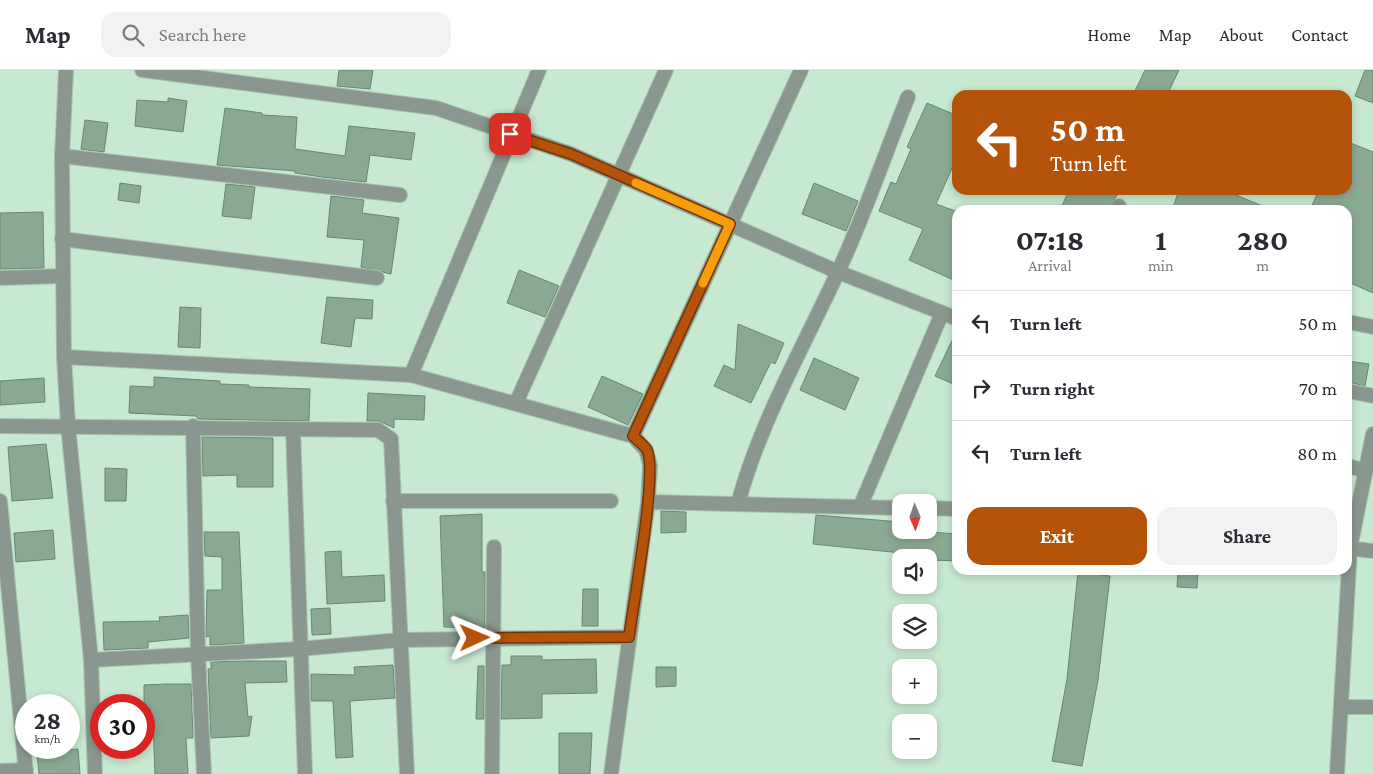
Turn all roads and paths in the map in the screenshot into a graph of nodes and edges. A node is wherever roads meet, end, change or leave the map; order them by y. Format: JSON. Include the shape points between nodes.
{"nodes":[{"id":1,"x":66,"y":70,"type":"edge"},
{"id":2,"x":142,"y":70,"type":"edge"},
{"id":3,"x":539,"y":70,"type":"edge"},
{"id":4,"x":666,"y":70,"type":"edge"},
{"id":5,"x":801,"y":70,"type":"edge"},
{"id":6,"x":908,"y":97,"type":"dead end"},
{"id":7,"x":510,"y":134,"type":"junction"},
{"id":8,"x":62,"y":156,"type":"junction"},
{"id":9,"x":618,"y":175,"type":"junction"},
{"id":10,"x":400,"y":196,"type":"dead end"},
{"id":11,"x":730,"y":224,"type":"junction"},
{"id":12,"x":62,"y":239,"type":"junction"},
{"id":13,"x":838,"y":272,"type":"junction"},
{"id":14,"x":63,"y":276,"type":"junction"},
{"id":15,"x":0,"y":278,"type":"edge"},
{"id":16,"x":377,"y":278,"type":"dead end"},
{"id":17,"x":942,"y":313,"type":"junction"},
{"id":18,"x":952,"y":317,"type":"edge"},
{"id":19,"x":1352,"y":323,"type":"edge"},
{"id":20,"x":1373,"y":328,"type":"edge"},
{"id":21,"x":64,"y":357,"type":"junction"},
{"id":22,"x":411,"y":375,"type":"junction"},
{"id":23,"x":1352,"y":392,"type":"edge"},
{"id":24,"x":1373,"y":396,"type":"edge"},
{"id":25,"x":516,"y":403,"type":"junction"},
{"id":26,"x":68,"y":425,"type":"junction"},
{"id":27,"x":0,"y":426,"type":"edge"},
{"id":28,"x":193,"y":426,"type":"junction"},
{"id":29,"x":293,"y":429,"type":"junction"},
{"id":30,"x":1373,"y":434,"type":"edge"},
{"id":31,"x":633,"y":436,"type":"junction"},
{"id":32,"x":1352,"y":467,"type":"edge"},
{"id":33,"x":1366,"y":471,"type":"junction"},
{"id":34,"x":0,"y":501,"type":"edge"},
{"id":35,"x":393,"y":501,"type":"junction"},
{"id":36,"x":611,"y":501,"type":"dead end"},
{"id":37,"x":648,"y":502,"type":"junction"},
{"id":38,"x":738,"y":504,"type":"junction"},
{"id":39,"x":860,"y":507,"type":"junction"},
{"id":40,"x":892,"y":508,"type":"edge"},
{"id":41,"x":938,"y":508,"type":"edge"},
{"id":42,"x":952,"y":509,"type":"edge"},
{"id":43,"x":1352,"y":534,"type":"edge"},
{"id":44,"x":494,"y":547,"type":"dead end"},
{"id":45,"x":1352,"y":548,"type":"edge"},
{"id":46,"x":1373,"y":551,"type":"edge"},
{"id":47,"x":1348,"y":575,"type":"edge"},
{"id":48,"x":493,"y":637,"type":"junction"},
{"id":49,"x":629,"y":637,"type":"junction"},
{"id":50,"x":400,"y":640,"type":"junction"},
{"id":51,"x":299,"y":649,"type":"junction"},
{"id":52,"x":198,"y":654,"type":"junction"},
{"id":53,"x":91,"y":660,"type":"junction"},
{"id":54,"x":1341,"y":707,"type":"junction"},
{"id":55,"x":1373,"y":708,"type":"edge"},
{"id":56,"x":0,"y":771,"type":"edge"},
{"id":57,"x":26,"y":772,"type":"edge"},
{"id":58,"x":95,"y":774,"type":"edge"},
{"id":59,"x":204,"y":774,"type":"edge"},
{"id":60,"x":305,"y":774,"type":"edge"},
{"id":61,"x":407,"y":774,"type":"edge"},
{"id":62,"x":492,"y":774,"type":"edge"},
{"id":63,"x":611,"y":774,"type":"edge"},
{"id":64,"x":1338,"y":774,"type":"edge"}],
"edges":[{"from":1,"to":8,"type":"street"},
{"from":2,"to":7,"type":"street","via":[[436,108]]},
{"from":3,"to":7,"type":"street"},
{"from":4,"to":9,"type":"street"},
{"from":5,"to":11,"type":"street"},
{"from":6,"to":13,"type":"street"},
{"from":7,"to":9,"type":"street","via":[[571,154]]},
{"from":7,"to":22,"type":"street"},
{"from":8,"to":10,"type":"street"},
{"from":8,"to":12,"type":"street"},
{"from":9,"to":11,"type":"street"},
{"from":9,"to":25,"type":"street"},
{"from":11,"to":13,"type":"street"},
{"from":11,"to":31,"type":"street"},
{"from":12,"to":14,"type":"street"},
{"from":12,"to":16,"type":"street"},
{"from":13,"to":17,"type":"street"},
{"from":13,"to":38,"type":"street","via":[[788,375],[745,478]]},
{"from":14,"to":15,"type":"street"},
{"from":14,"to":21,"type":"street"},
{"from":17,"to":18,"type":"street"},
{"from":17,"to":39,"type":"street"},
{"from":19,"to":20,"type":"street"},
{"from":21,"to":22,"type":"street"},
{"from":21,"to":26,"type":"street"},
{"from":22,"to":25,"type":"street"},
{"from":23,"to":24,"type":"street"},
{"from":25,"to":31,"type":"street"},
{"from":26,"to":27,"type":"street"},
{"from":26,"to":28,"type":"street"},
{"from":26,"to":53,"type":"street"},
{"from":28,"to":29,"type":"street"},
{"from":28,"to":52,"type":"street"},
{"from":29,"to":35,"type":"street","via":[[378,430],[386,434],[391,439]]},
{"from":29,"to":51,"type":"street"},
{"from":30,"to":33,"type":"street"},
{"from":31,"to":37,"type":"street","via":[[646,450],[650,465]]},
{"from":32,"to":33,"type":"street"},
{"from":33,"to":43,"type":"street"},
{"from":34,"to":57,"type":"street"},
{"from":35,"to":36,"type":"street"},
{"from":35,"to":50,"type":"street"},
{"from":37,"to":38,"type":"street"},
{"from":37,"to":49,"type":"street"},
{"from":38,"to":39,"type":"street"},
{"from":39,"to":40,"type":"street"},
{"from":41,"to":42,"type":"street"},
{"from":44,"to":48,"type":"street"},
{"from":45,"to":46,"type":"street"},
{"from":47,"to":54,"type":"street"},
{"from":48,"to":49,"type":"street"},
{"from":48,"to":50,"type":"street"},
{"from":48,"to":62,"type":"street"},
{"from":49,"to":63,"type":"street"},
{"from":50,"to":51,"type":"street"},
{"from":50,"to":61,"type":"street"},
{"from":51,"to":52,"type":"street"},
{"from":51,"to":60,"type":"street"},
{"from":52,"to":53,"type":"street"},
{"from":52,"to":59,"type":"street"},
{"from":53,"to":58,"type":"street"},
{"from":54,"to":55,"type":"street"},
{"from":54,"to":64,"type":"street"},
{"from":56,"to":57,"type":"street"}]}
